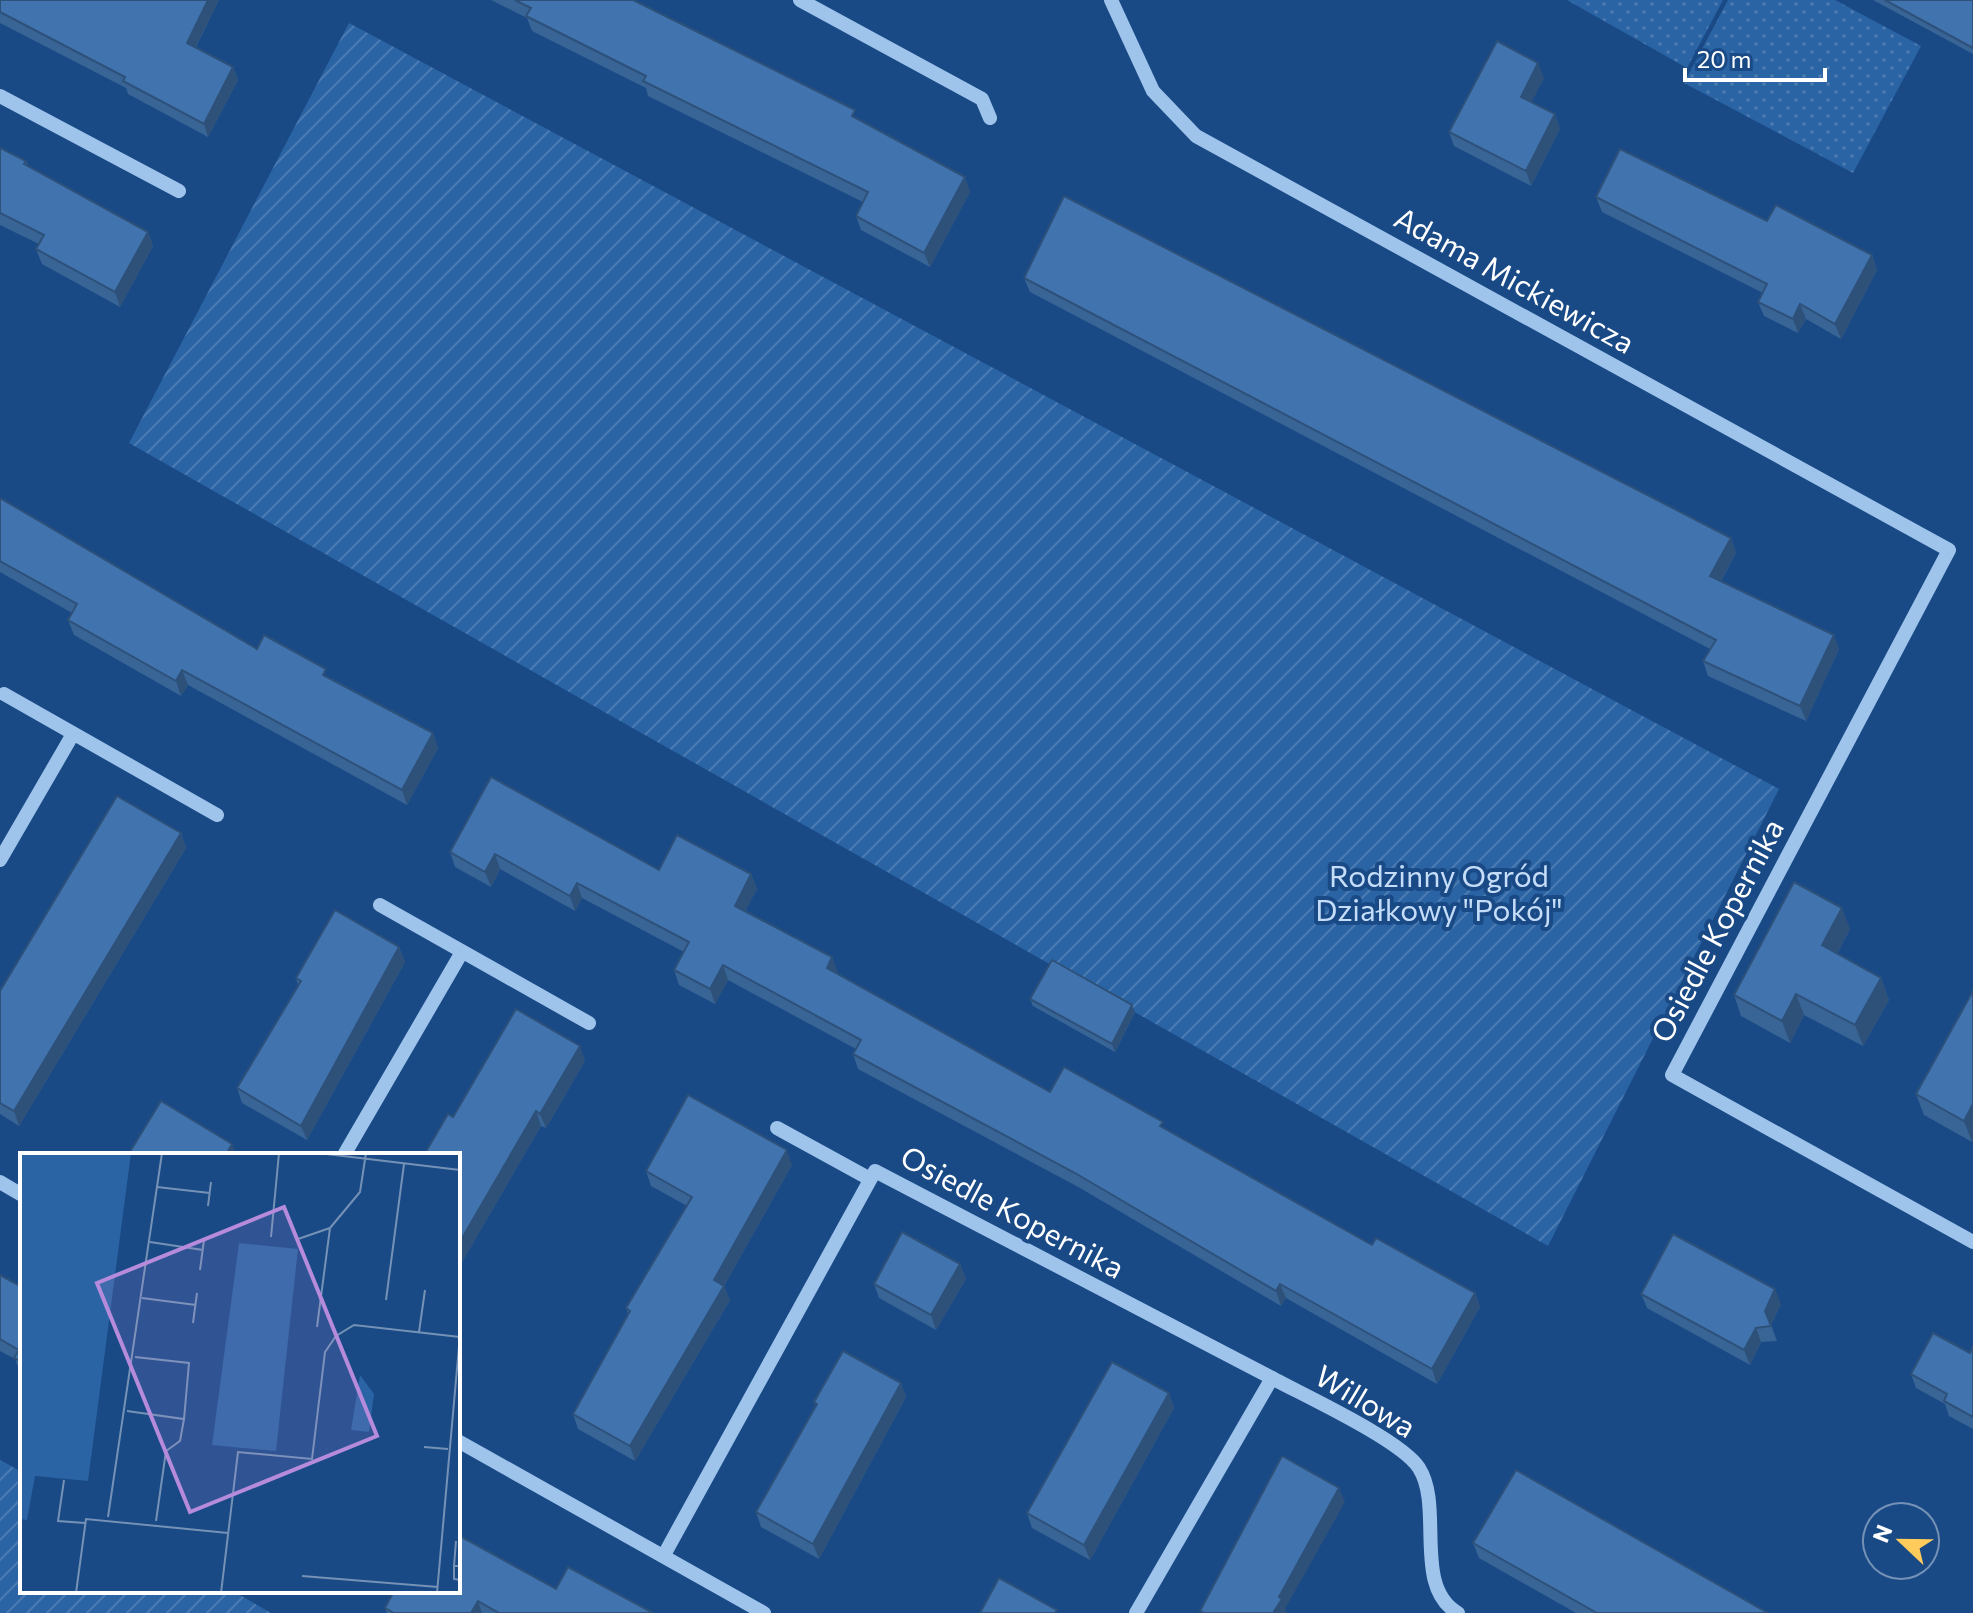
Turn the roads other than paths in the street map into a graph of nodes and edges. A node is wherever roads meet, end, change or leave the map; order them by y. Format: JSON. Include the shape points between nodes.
{"nodes":[{"id":1,"x":800,"y":0,"type":"edge"},
{"id":2,"x":1111,"y":0,"type":"edge"},
{"id":3,"x":0,"y":96,"type":"edge"},
{"id":4,"x":990,"y":118,"type":"dead end"},
{"id":5,"x":179,"y":191,"type":"dead end"},
{"id":6,"x":1949,"y":550,"type":"joint"},
{"id":7,"x":4,"y":694,"type":"dead end"},
{"id":8,"x":73,"y":734,"type":"junction"},
{"id":9,"x":217,"y":815,"type":"dead end"},
{"id":10,"x":0,"y":860,"type":"edge"},
{"id":11,"x":380,"y":905,"type":"dead end"},
{"id":12,"x":462,"y":952,"type":"junction"},
{"id":13,"x":589,"y":1023,"type":"dead end"},
{"id":14,"x":777,"y":1128,"type":"dead end"},
{"id":15,"x":345,"y":1153,"type":"edge"},
{"id":16,"x":870,"y":1179,"type":"junction"},
{"id":17,"x":0,"y":1182,"type":"edge"},
{"id":18,"x":20,"y":1194,"type":"edge"},
{"id":19,"x":1973,"y":1242,"type":"edge"},
{"id":20,"x":1272,"y":1378,"type":"junction"},
{"id":21,"x":460,"y":1442,"type":"edge"},
{"id":22,"x":664,"y":1555,"type":"junction"},
{"id":23,"x":764,"y":1613,"type":"edge"},
{"id":24,"x":1136,"y":1613,"type":"edge"},
{"id":25,"x":1458,"y":1613,"type":"edge"}],
"edges":[{"from":1,"to":4,"type":"street","via":[[982,99]]},
{"from":2,"to":6,"type":"street","name":"Adama Mickiewicza","via":[[1153,91],[1196,136]]},
{"from":3,"to":5,"type":"street"},
{"from":6,"to":19,"type":"street","name":"Osiedle Kopernika","via":[[1672,1075]]},
{"from":7,"to":8,"type":"street"},
{"from":8,"to":9,"type":"street"},
{"from":8,"to":10,"type":"street"},
{"from":11,"to":12,"type":"street"},
{"from":12,"to":13,"type":"street"},
{"from":12,"to":15,"type":"street"},
{"from":14,"to":16,"type":"street"},
{"from":16,"to":20,"type":"street","name":"Osiedle Kopernika","via":[[875,1171]]},
{"from":16,"to":22,"type":"street","name":"Osiedle Kopernika"},
{"from":17,"to":18,"type":"street"},
{"from":20,"to":24,"type":"street"},
{"from":20,"to":25,"type":"street","name":"Willowa","via":[[1399,1450],[1418,1467],[1427,1493],[1434,1579],[1441,1597]]},
{"from":21,"to":22,"type":"street"},
{"from":22,"to":23,"type":"street"}]}
